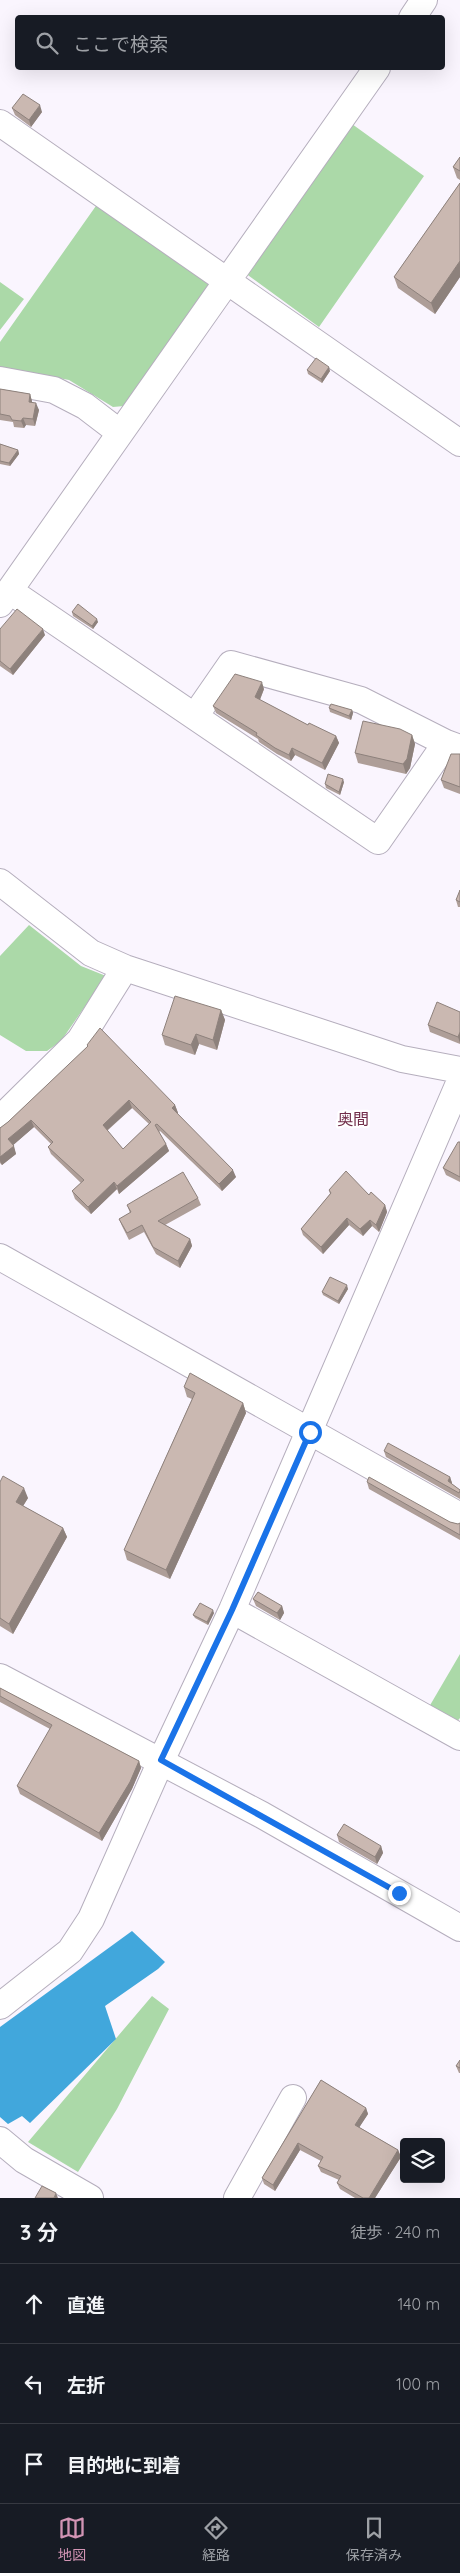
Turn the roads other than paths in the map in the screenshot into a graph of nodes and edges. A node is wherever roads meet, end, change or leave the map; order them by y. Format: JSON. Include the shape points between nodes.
{"nodes":[{"id":1,"x":424,"y":0,"type":"edge"},
{"id":2,"x":414,"y":15,"type":"edge"},
{"id":3,"x":376,"y":70,"type":"edge"},
{"id":4,"x":0,"y":123,"type":"edge"},
{"id":5,"x":227,"y":283,"type":"junction"},
{"id":6,"x":0,"y":380,"type":"edge"},
{"id":7,"x":119,"y":432,"type":"junction"},
{"id":8,"x":460,"y":444,"type":"edge"},
{"id":9,"x":5,"y":598,"type":"edge"},
{"id":10,"x":195,"y":716,"type":"junction"},
{"id":11,"x":453,"y":745,"type":"edge"},
{"id":12,"x":0,"y":882,"type":"edge"},
{"id":13,"x":125,"y":968,"type":"junction"},
{"id":14,"x":460,"y":1070,"type":"edge"},
{"id":15,"x":460,"y":1081,"type":"edge"},
{"id":16,"x":0,"y":1118,"type":"edge"},
{"id":17,"x":0,"y":1257,"type":"edge"},
{"id":18,"x":310,"y":1432,"type":"junction"},
{"id":19,"x":460,"y":1516,"type":"edge"},
{"id":20,"x":232,"y":1610,"type":"junction"},
{"id":21,"x":0,"y":1677,"type":"edge"},
{"id":22,"x":460,"y":1737,"type":"edge"},
{"id":23,"x":161,"y":1760,"type":"junction"},
{"id":24,"x":460,"y":1928,"type":"edge"},
{"id":25,"x":0,"y":2006,"type":"edge"},
{"id":26,"x":293,"y":2098,"type":"dead end"},
{"id":27,"x":0,"y":2140,"type":"edge"},
{"id":28,"x":90,"y":2198,"type":"edge"},
{"id":29,"x":237,"y":2198,"type":"edge"}],
"edges":[{"from":1,"to":2,"type":"street"},
{"from":3,"to":5,"type":"street"},
{"from":4,"to":5,"type":"street"},
{"from":5,"to":7,"type":"street"},
{"from":5,"to":8,"type":"street"},
{"from":6,"to":7,"type":"street","via":[[54,390],[85,406]]},
{"from":7,"to":9,"type":"street"},
{"from":9,"to":10,"type":"street"},
{"from":10,"to":11,"type":"street","via":[[232,664],[361,700]]},
{"from":10,"to":11,"type":"street","via":[[378,841]]},
{"from":12,"to":13,"type":"street","via":[[91,953]]},
{"from":13,"to":14,"type":"street","via":[[402,1058]]},
{"from":13,"to":16,"type":"street","via":[[80,1040]]},
{"from":15,"to":18,"type":"street"},
{"from":17,"to":18,"type":"street"},
{"from":18,"to":19,"type":"street"},
{"from":18,"to":20,"type":"street"},
{"from":20,"to":22,"type":"street"},
{"from":20,"to":23,"type":"street"},
{"from":21,"to":23,"type":"street"},
{"from":23,"to":24,"type":"street"},
{"from":23,"to":25,"type":"street","via":[[85,1931],[65,1955]]},
{"from":26,"to":29,"type":"street"},
{"from":27,"to":28,"type":"street","via":[[24,2160]]}]}
